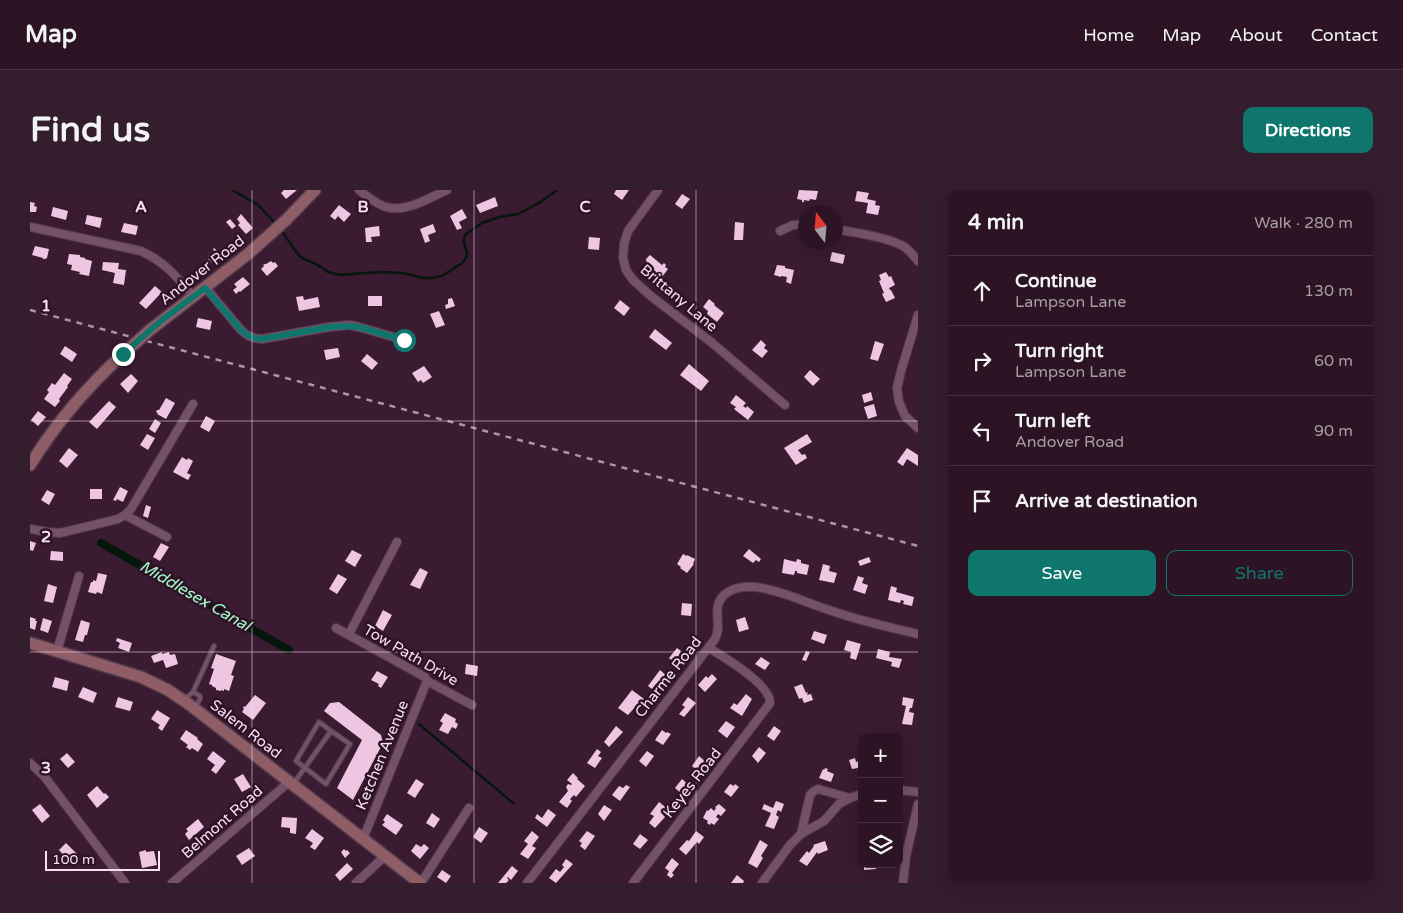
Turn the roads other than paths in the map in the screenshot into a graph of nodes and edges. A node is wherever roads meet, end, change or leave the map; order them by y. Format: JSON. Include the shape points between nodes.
{"nodes":[{"id":1,"x":315,"y":190,"type":"edge"},
{"id":2,"x":359,"y":190,"type":"edge"},
{"id":3,"x":447,"y":190,"type":"edge"},
{"id":4,"x":658,"y":190,"type":"edge"},
{"id":5,"x":798,"y":225,"type":"edge"},
{"id":6,"x":30,"y":227,"type":"edge"},
{"id":7,"x":780,"y":230,"type":"dead end"},
{"id":8,"x":843,"y":231,"type":"edge"},
{"id":9,"x":918,"y":261,"type":"edge"},
{"id":10,"x":205,"y":288,"type":"junction"},
{"id":11,"x":193,"y":296,"type":"junction"},
{"id":12,"x":918,"y":315,"type":"edge"},
{"id":13,"x":404,"y":340,"type":"dead end"},
{"id":14,"x":193,"y":404,"type":"dead end"},
{"id":15,"x":785,"y":406,"type":"dead end"},
{"id":16,"x":918,"y":428,"type":"edge"},
{"id":17,"x":30,"y":465,"type":"edge"},
{"id":18,"x":125,"y":515,"type":"junction"},
{"id":19,"x":30,"y":528,"type":"edge"},
{"id":20,"x":167,"y":537,"type":"dead end"},
{"id":21,"x":397,"y":542,"type":"dead end"},
{"id":22,"x":78,"y":576,"type":"dead end"},
{"id":23,"x":336,"y":628,"type":"dead end"},
{"id":24,"x":349,"y":634,"type":"junction"},
{"id":25,"x":918,"y":634,"type":"edge"},
{"id":26,"x":30,"y":643,"type":"edge"},
{"id":27,"x":214,"y":646,"type":"dead end"},
{"id":28,"x":710,"y":648,"type":"junction"},
{"id":29,"x":57,"y":651,"type":"junction"},
{"id":30,"x":427,"y":681,"type":"junction"},
{"id":31,"x":193,"y":692,"type":"junction"},
{"id":32,"x":184,"y":700,"type":"junction"},
{"id":33,"x":472,"y":705,"type":"dead end"},
{"id":34,"x":194,"y":708,"type":"junction"},
{"id":35,"x":331,"y":731,"type":"junction"},
{"id":36,"x":30,"y":763,"type":"edge"},
{"id":37,"x":305,"y":768,"type":"junction"},
{"id":38,"x":291,"y":784,"type":"junction"},
{"id":39,"x":903,"y":790,"type":"edge"},
{"id":40,"x":918,"y":792,"type":"edge"},
{"id":41,"x":858,"y":795,"type":"edge"},
{"id":42,"x":850,"y":798,"type":"junction"},
{"id":43,"x":918,"y":804,"type":"edge"},
{"id":44,"x":469,"y":808,"type":"dead end"},
{"id":45,"x":801,"y":834,"type":"junction"},
{"id":46,"x":363,"y":839,"type":"junction"},
{"id":47,"x":385,"y":856,"type":"junction"},
{"id":48,"x":125,"y":883,"type":"edge"},
{"id":49,"x":172,"y":883,"type":"edge"},
{"id":50,"x":356,"y":883,"type":"edge"},
{"id":51,"x":421,"y":883,"type":"edge"},
{"id":52,"x":527,"y":883,"type":"edge"},
{"id":53,"x":633,"y":883,"type":"edge"},
{"id":54,"x":762,"y":883,"type":"edge"},
{"id":55,"x":903,"y":883,"type":"edge"}],
"edges":[{"from":1,"to":10,"type":"main road","name":"Andover Road","via":[[286,220]]},
{"from":2,"to":3,"type":"street","via":[[379,204],[393,208],[415,204]]},
{"from":4,"to":15,"type":"street","name":"Brittany Lane","via":[[625,238],[623,258],[629,276]]},
{"from":5,"to":7,"type":"street"},
{"from":6,"to":11,"type":"street","via":[[128,248],[157,258]]},
{"from":8,"to":9,"type":"street","via":[[891,241],[911,252]]},
{"from":10,"to":11,"type":"main road","name":"Andover Road"},
{"from":10,"to":13,"type":"street","via":[[241,330],[254,338],[349,326]]},
{"from":11,"to":17,"type":"main road","name":"Andover Road","bridge":true,"via":[[101,375],[71,407]]},
{"from":12,"to":16,"type":"street","via":[[897,388],[905,416]]},
{"from":14,"to":18,"type":"street","via":[[132,509]]},
{"from":18,"to":19,"type":"street","via":[[60,533]]},
{"from":18,"to":20,"type":"street"},
{"from":21,"to":24,"type":"street"},
{"from":22,"to":29,"type":"street"},
{"from":23,"to":24,"type":"street","name":"Tow Path Drive"},
{"from":24,"to":30,"type":"street","name":"Tow Path Drive"},
{"from":25,"to":28,"type":"street","name":"Charme Road","via":[[835,612],[773,590],[742,586],[731,590],[719,601],[719,631]]},
{"from":26,"to":29,"type":"main road","name":"Salem Road"},
{"from":27,"to":31,"type":"lane"},
{"from":28,"to":52,"type":"street","name":"Charme Road"},
{"from":28,"to":53,"type":"street","name":"Keyes Road","via":[[751,677],[771,699]]},
{"from":29,"to":32,"type":"main road","name":"Salem Road","via":[[141,677]]},
{"from":30,"to":33,"type":"street","name":"Tow Path Drive"},
{"from":30,"to":46,"type":"street","name":"Ketchen Avenue"},
{"from":31,"to":32,"type":"lane"},
{"from":31,"to":34,"type":"lane","via":[[200,696]]},
{"from":32,"to":34,"type":"main road","name":"Salem Road"},
{"from":34,"to":38,"type":"main road","name":"Salem Road"},
{"from":35,"to":37,"type":"lane"},
{"from":35,"to":37,"type":"lane","via":[[319,722],[296,761]]},
{"from":35,"to":37,"type":"lane","via":[[350,744],[326,784]]},
{"from":36,"to":48,"type":"street","via":[[44,776]]},
{"from":37,"to":38,"type":"lane"},
{"from":38,"to":46,"type":"main road","name":"Salem Road"},
{"from":38,"to":49,"type":"street","name":"Belmont Road"},
{"from":39,"to":40,"type":"street"},
{"from":41,"to":42,"type":"street"},
{"from":42,"to":45,"type":"street","via":[[839,804],[824,822]]},
{"from":42,"to":45,"type":"street","via":[[823,790],[814,791]]},
{"from":43,"to":55,"type":"street"},
{"from":44,"to":51,"type":"street"},
{"from":45,"to":54,"type":"street"},
{"from":46,"to":47,"type":"main road","name":"Salem Road"},
{"from":47,"to":50,"type":"street"},
{"from":47,"to":51,"type":"main road","name":"Salem Road"}]}
